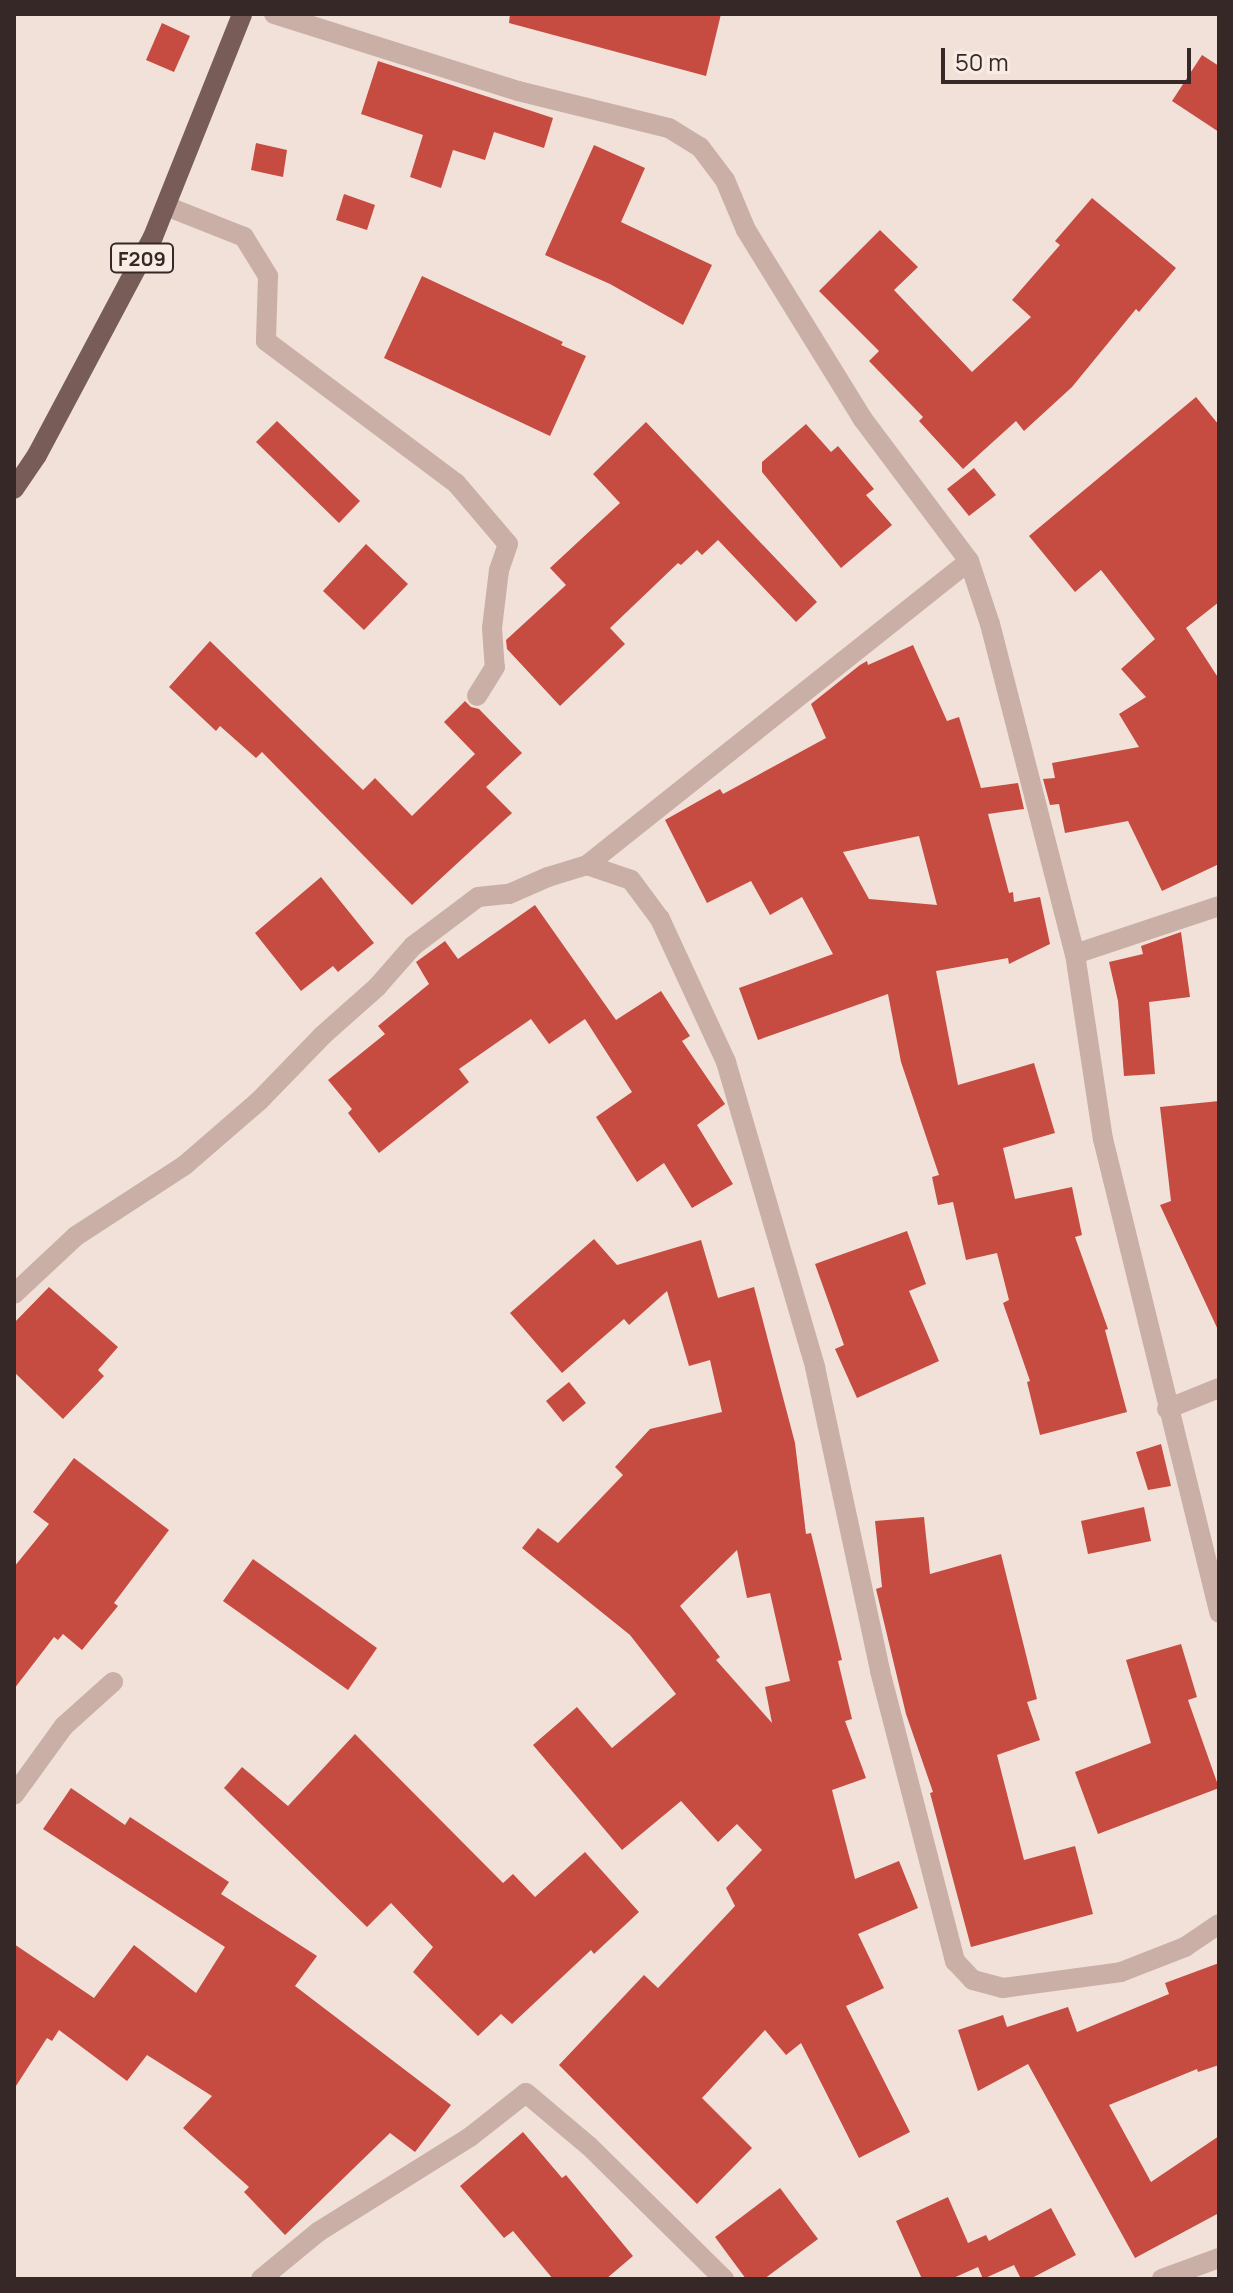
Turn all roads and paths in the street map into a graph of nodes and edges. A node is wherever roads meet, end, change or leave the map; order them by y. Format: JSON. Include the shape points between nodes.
{"nodes":[{"id":1,"x":242,"y":14,"type":"edge"},
{"id":2,"x":274,"y":14,"type":"edge"},
{"id":3,"x":166,"y":206,"type":"junction"},
{"id":4,"x":14,"y":489,"type":"edge"},
{"id":5,"x":969,"y":561,"type":"junction"},
{"id":6,"x":477,"y":696,"type":"dead end"},
{"id":7,"x":587,"y":865,"type":"junction"},
{"id":8,"x":1219,"y":906,"type":"edge"},
{"id":9,"x":1075,"y":954,"type":"junction"},
{"id":10,"x":14,"y":1294,"type":"edge"},
{"id":11,"x":1219,"y":1388,"type":"edge"},
{"id":12,"x":1167,"y":1409,"type":"junction"},
{"id":13,"x":1219,"y":1613,"type":"edge"},
{"id":14,"x":113,"y":1682,"type":"dead end"},
{"id":15,"x":14,"y":1795,"type":"edge"},
{"id":16,"x":1219,"y":1924,"type":"edge"},
{"id":17,"x":1219,"y":2258,"type":"edge"},
{"id":18,"x":261,"y":2279,"type":"edge"},
{"id":19,"x":724,"y":2279,"type":"edge"},
{"id":20,"x":1162,"y":2279,"type":"edge"}],
"edges":[{"from":1,"to":3,"type":"main road","number":"F209"},
{"from":2,"to":5,"type":"street","via":[[518,91],[669,128],[700,147],[725,180],[746,230],[862,418]]},
{"from":3,"to":4,"type":"main road","number":"F209","via":[[37,455]]},
{"from":3,"to":6,"type":"street","via":[[244,237],[268,276],[266,341],[456,483],[508,544],[492,628],[495,667]]},
{"from":5,"to":7,"type":"street"},
{"from":5,"to":9,"type":"street"},
{"from":7,"to":10,"type":"street","via":[[509,894],[478,897],[467,905],[413,946],[259,1101],[185,1165],[76,1236]]},
{"from":7,"to":16,"type":"street","via":[[631,880],[660,919],[726,1062],[815,1367],[880,1671],[955,1961],[973,1980],[1003,1988],[1121,1972],[1185,1947]]},
{"from":8,"to":9,"type":"street"},
{"from":9,"to":12,"type":"street","via":[[1103,1139]]},
{"from":11,"to":12,"type":"street"},
{"from":12,"to":13,"type":"street"},
{"from":14,"to":15,"type":"street","via":[[64,1726]]},
{"from":17,"to":20,"type":"street"},
{"from":18,"to":19,"type":"street","via":[[318,2232],[470,2137],[526,2093],[579,2137]]}]}
